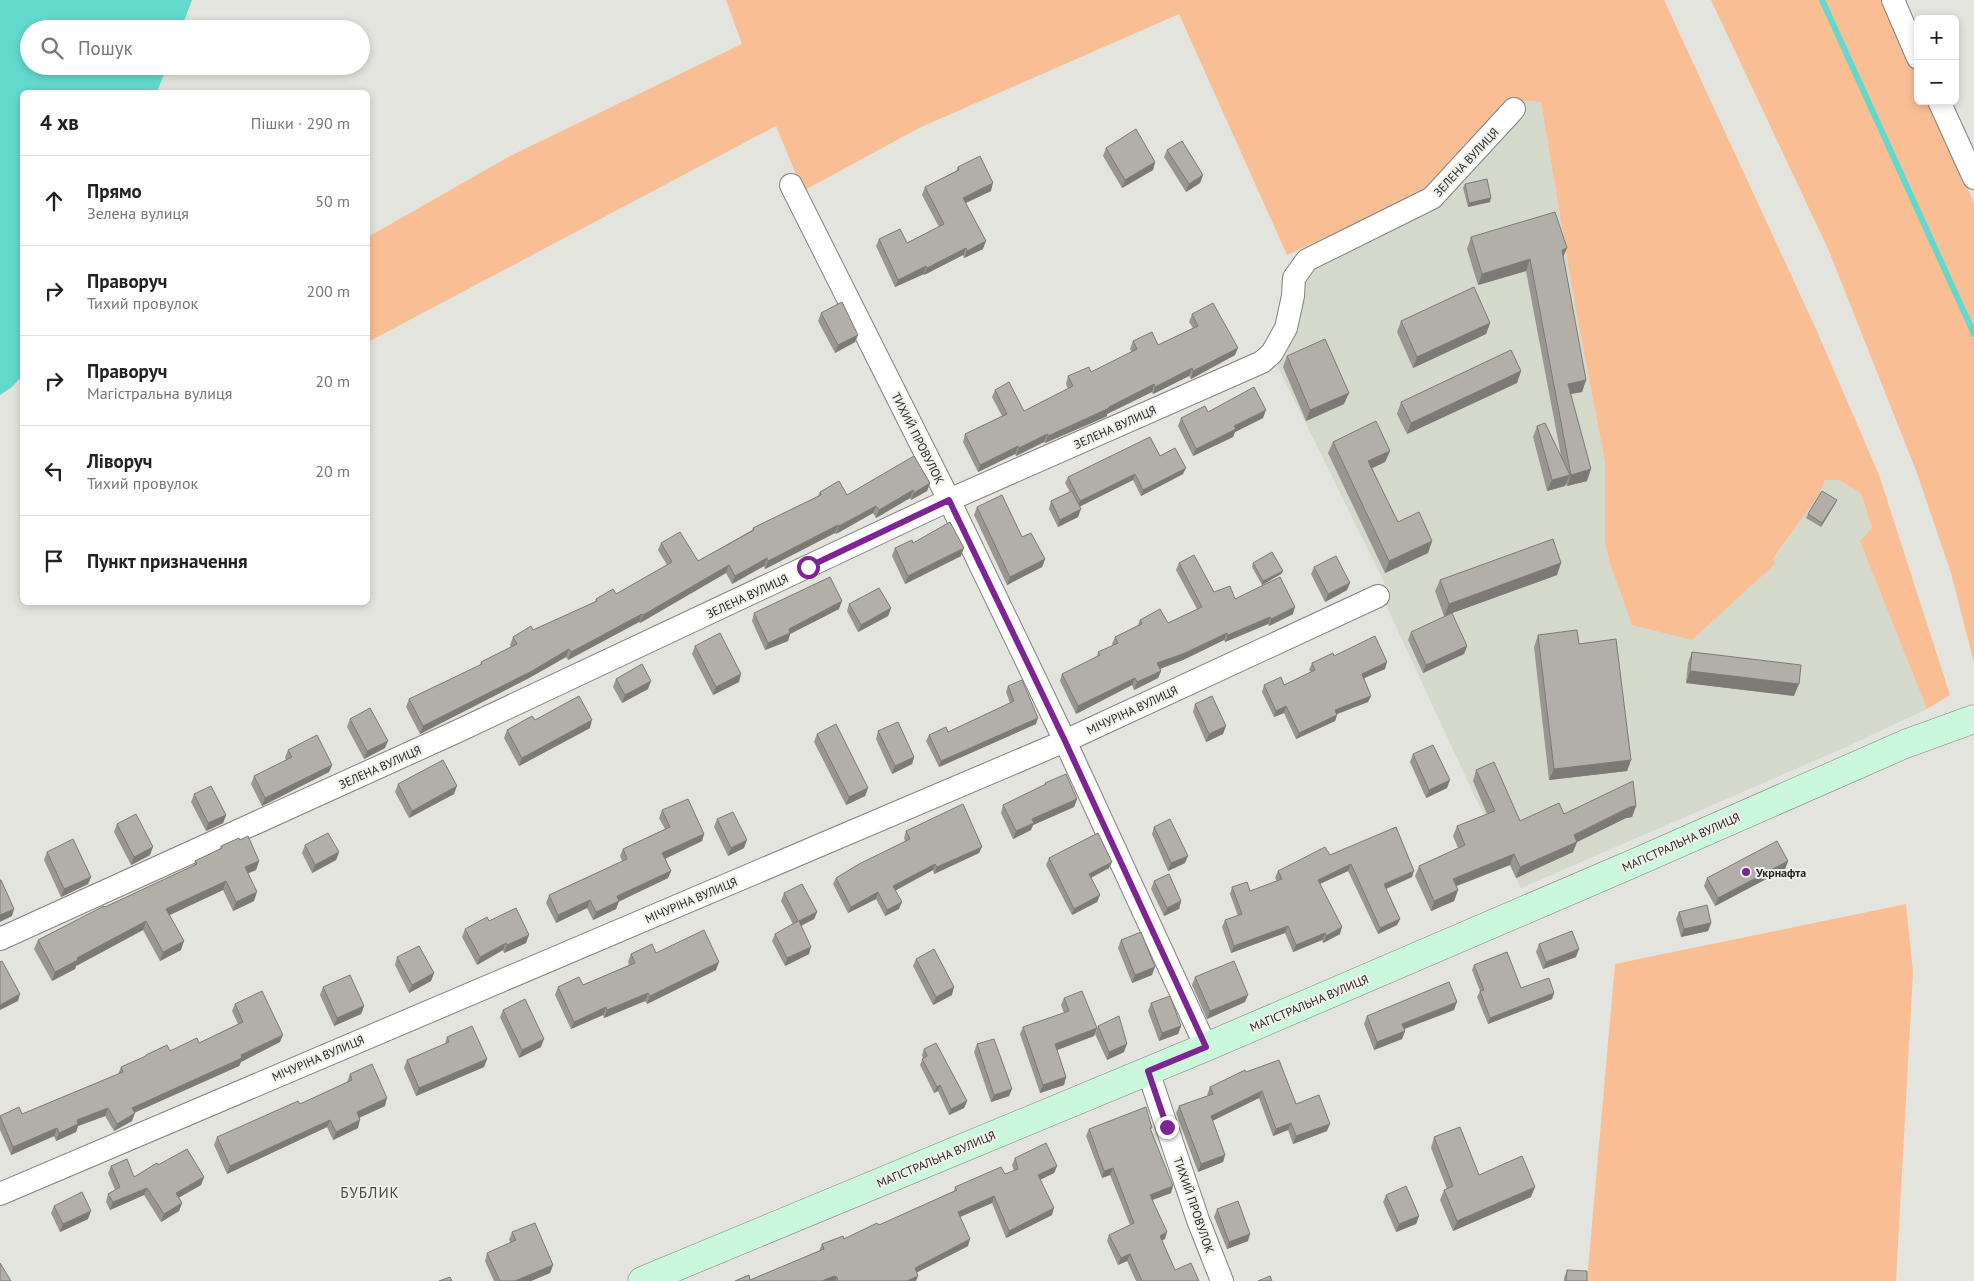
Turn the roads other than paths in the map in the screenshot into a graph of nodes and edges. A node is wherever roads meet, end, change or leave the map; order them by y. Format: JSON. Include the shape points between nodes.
{"nodes":[{"id":1,"x":1893,"y":0,"type":"edge"},
{"id":2,"x":1914,"y":49,"type":"edge"},
{"id":3,"x":1941,"y":105,"type":"edge"},
{"id":4,"x":1514,"y":109,"type":"dead end"},
{"id":5,"x":1974,"y":178,"type":"edge"},
{"id":6,"x":791,"y":185,"type":"dead end"},
{"id":7,"x":949,"y":500,"type":"junction"},
{"id":8,"x":1378,"y":596,"type":"dead end"},
{"id":9,"x":1974,"y":719,"type":"edge"},
{"id":10,"x":1065,"y":741,"type":"junction"},
{"id":11,"x":0,"y":939,"type":"edge"},
{"id":12,"x":1206,"y":1047,"type":"junction"},
{"id":13,"x":1148,"y":1071,"type":"junction"},
{"id":14,"x":0,"y":1194,"type":"edge"},
{"id":15,"x":642,"y":1281,"type":"edge"},
{"id":16,"x":1222,"y":1281,"type":"edge"}],
"edges":[{"from":1,"to":2,"type":"street"},
{"from":3,"to":5,"type":"street"},
{"from":4,"to":7,"type":"street","name":"ЗЕЛЕНА ВУЛИЦЯ","via":[[1432,198],[1307,260],[1294,278],[1286,328],[1272,353],[1262,362]]},
{"from":6,"to":7,"type":"street","name":"ТИХИЙ ПРОВУЛОК"},
{"from":7,"to":10,"type":"street","name":"ТИХИЙ ПРОВУЛОК"},
{"from":7,"to":11,"type":"street","name":"ЗЕЛЕНА ВУЛИЦЯ","via":[[456,732]]},
{"from":8,"to":10,"type":"street","name":"МІЧУРІНА ВУЛИЦЯ"},
{"from":9,"to":12,"type":"main road","name":"МАГІСТРАЛЬНА ВУЛИЦЯ","via":[[1854,765]]},
{"from":10,"to":12,"type":"street","name":"ТИХИЙ ПРОВУЛОК"},
{"from":10,"to":14,"type":"street","name":"МІЧУРІНА ВУЛИЦЯ"},
{"from":12,"to":13,"type":"main road","name":"МАГІСТРАЛЬНА ВУЛИЦЯ"},
{"from":13,"to":15,"type":"main road","name":"МАГІСТРАЛЬНА ВУЛИЦЯ"},
{"from":13,"to":16,"type":"street","name":"ТИХИЙ ПРОВУЛОК"}]}
